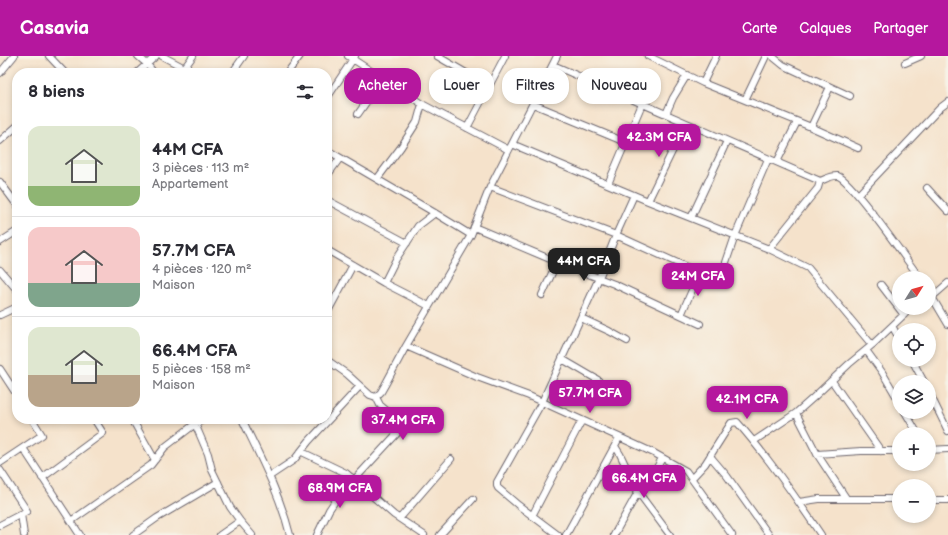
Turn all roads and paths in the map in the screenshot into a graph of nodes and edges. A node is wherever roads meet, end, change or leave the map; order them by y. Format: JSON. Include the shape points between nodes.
{"nodes":[{"id":1,"x":14,"y":56,"type":"edge"},
{"id":2,"x":49,"y":56,"type":"edge"},
{"id":3,"x":138,"y":56,"type":"edge"},
{"id":4,"x":156,"y":56,"type":"edge"},
{"id":5,"x":162,"y":56,"type":"edge"},
{"id":6,"x":184,"y":56,"type":"edge"},
{"id":7,"x":244,"y":56,"type":"edge"},
{"id":8,"x":300,"y":56,"type":"edge"},
{"id":9,"x":437,"y":56,"type":"edge"},
{"id":10,"x":505,"y":56,"type":"edge"},
{"id":11,"x":557,"y":56,"type":"edge"},
{"id":12,"x":648,"y":56,"type":"edge"},
{"id":13,"x":665,"y":56,"type":"edge"},
{"id":14,"x":716,"y":56,"type":"edge"},
{"id":15,"x":766,"y":56,"type":"edge"},
{"id":16,"x":772,"y":56,"type":"edge"},
{"id":17,"x":921,"y":56,"type":"edge"},
{"id":18,"x":352,"y":57,"type":"edge"},
{"id":19,"x":192,"y":58,"type":"edge"},
{"id":20,"x":662,"y":62,"type":"junction"},
{"id":21,"x":905,"y":63,"type":"dead end"},
{"id":22,"x":147,"y":64,"type":"junction"},
{"id":23,"x":553,"y":65,"type":"junction"},
{"id":24,"x":60,"y":68,"type":"edge"},
{"id":25,"x":142,"y":68,"type":"edge"},
{"id":26,"x":150,"y":68,"type":"edge"},
{"id":27,"x":185,"y":68,"type":"joint"},
{"id":28,"x":236,"y":68,"type":"edge"},
{"id":29,"x":291,"y":68,"type":"edge"},
{"id":30,"x":369,"y":68,"type":"edge"},
{"id":31,"x":458,"y":68,"type":"edge"},
{"id":32,"x":551,"y":68,"type":"edge"},
{"id":33,"x":0,"y":73,"type":"edge"},
{"id":34,"x":494,"y":76,"type":"edge"},
{"id":35,"x":577,"y":76,"type":"edge"},
{"id":36,"x":687,"y":76,"type":"junction"},
{"id":37,"x":703,"y":83,"type":"junction"},
{"id":38,"x":830,"y":87,"type":"junction"},
{"id":39,"x":332,"y":90,"type":"edge"},
{"id":40,"x":850,"y":96,"type":"dead end"},
{"id":41,"x":745,"y":100,"type":"junction"},
{"id":42,"x":948,"y":102,"type":"edge"},
{"id":43,"x":365,"y":104,"type":"edge"},
{"id":44,"x":422,"y":104,"type":"joint"},
{"id":45,"x":479,"y":104,"type":"edge"},
{"id":46,"x":532,"y":104,"type":"joint"},
{"id":47,"x":642,"y":104,"type":"joint"},
{"id":48,"x":358,"y":114,"type":"dead end"},
{"id":49,"x":666,"y":114,"type":"junction"},
{"id":50,"x":797,"y":122,"type":"junction"},
{"id":51,"x":686,"y":123,"type":"junction"},
{"id":52,"x":811,"y":127,"type":"junction"},
{"id":53,"x":467,"y":128,"type":"junction"},
{"id":54,"x":12,"y":130,"type":"edge"},
{"id":55,"x":0,"y":141,"type":"edge"},
{"id":56,"x":727,"y":141,"type":"junction"},
{"id":57,"x":625,"y":142,"type":"junction"},
{"id":58,"x":512,"y":144,"type":"junction"},
{"id":59,"x":858,"y":148,"type":"dead end"},
{"id":60,"x":509,"y":150,"type":"junction"},
{"id":61,"x":332,"y":153,"type":"edge"},
{"id":62,"x":340,"y":158,"type":"junction"},
{"id":63,"x":768,"y":159,"type":"junction"},
{"id":64,"x":777,"y":162,"type":"junction"},
{"id":65,"x":332,"y":169,"type":"edge"},
{"id":66,"x":377,"y":179,"type":"junction"},
{"id":67,"x":820,"y":181,"type":"junction"},
{"id":68,"x":0,"y":182,"type":"edge"},
{"id":69,"x":608,"y":184,"type":"junction"},
{"id":70,"x":490,"y":187,"type":"junction"},
{"id":71,"x":927,"y":188,"type":"dead end"},
{"id":72,"x":634,"y":195,"type":"junction"},
{"id":73,"x":858,"y":195,"type":"junction"},
{"id":74,"x":12,"y":198,"type":"edge"},
{"id":75,"x":648,"y":200,"type":"junction"},
{"id":76,"x":332,"y":203,"type":"edge"},
{"id":77,"x":948,"y":211,"type":"edge"},
{"id":78,"x":435,"y":213,"type":"junction"},
{"id":79,"x":691,"y":218,"type":"junction"},
{"id":80,"x":474,"y":227,"type":"junction"},
{"id":81,"x":12,"y":234,"type":"edge"},
{"id":82,"x":471,"y":235,"type":"junction"},
{"id":83,"x":616,"y":235,"type":"junction"},
{"id":84,"x":736,"y":236,"type":"junction"},
{"id":85,"x":0,"y":242,"type":"edge"},
{"id":86,"x":407,"y":243,"type":"junction"},
{"id":87,"x":769,"y":248,"type":"junction"},
{"id":88,"x":332,"y":253,"type":"edge"},
{"id":89,"x":558,"y":262,"type":"junction"},
{"id":90,"x":353,"y":265,"type":"junction"},
{"id":91,"x":0,"y":270,"type":"edge"},
{"id":92,"x":915,"y":271,"type":"edge"},
{"id":93,"x":700,"y":272,"type":"junction"},
{"id":94,"x":599,"y":278,"type":"junction"},
{"id":95,"x":384,"y":283,"type":"junction"},
{"id":96,"x":948,"y":283,"type":"edge"},
{"id":97,"x":12,"y":284,"type":"edge"},
{"id":98,"x":881,"y":285,"type":"dead end"},
{"id":99,"x":936,"y":290,"type":"edge"},
{"id":100,"x":542,"y":295,"type":"dead end"},
{"id":101,"x":892,"y":299,"type":"edge"},
{"id":102,"x":332,"y":304,"type":"edge"},
{"id":103,"x":936,"y":304,"type":"edge"},
{"id":104,"x":429,"y":306,"type":"junction"},
{"id":105,"x":12,"y":309,"type":"edge"},
{"id":106,"x":0,"y":315,"type":"edge"},
{"id":107,"x":681,"y":315,"type":"junction"},
{"id":108,"x":904,"y":315,"type":"edge"},
{"id":109,"x":581,"y":318,"type":"junction"},
{"id":110,"x":895,"y":323,"type":"edge"},
{"id":111,"x":700,"y":324,"type":"dead end"},
{"id":112,"x":948,"y":324,"type":"edge"},
{"id":113,"x":892,"y":326,"type":"edge"},
{"id":114,"x":627,"y":341,"type":"dead end"},
{"id":115,"x":872,"y":345,"type":"junction"},
{"id":116,"x":406,"y":346,"type":"junction"},
{"id":117,"x":866,"y":350,"type":"junction"},
{"id":118,"x":562,"y":359,"type":"junction"},
{"id":119,"x":332,"y":364,"type":"edge"},
{"id":120,"x":0,"y":371,"type":"edge"},
{"id":121,"x":598,"y":380,"type":"dead end"},
{"id":122,"x":832,"y":382,"type":"junction"},
{"id":123,"x":360,"y":386,"type":"junction"},
{"id":124,"x":12,"y":388,"type":"edge"},
{"id":125,"x":892,"y":390,"type":"edge"},
{"id":126,"x":376,"y":397,"type":"junction"},
{"id":127,"x":542,"y":402,"type":"junction"},
{"id":128,"x":936,"y":405,"type":"edge"},
{"id":129,"x":796,"y":413,"type":"junction"},
{"id":130,"x":332,"y":416,"type":"edge"},
{"id":131,"x":582,"y":420,"type":"junction"},
{"id":132,"x":946,"y":423,"type":"edge"},
{"id":133,"x":35,"y":424,"type":"edge"},
{"id":134,"x":97,"y":424,"type":"edge"},
{"id":135,"x":135,"y":424,"type":"edge"},
{"id":136,"x":191,"y":424,"type":"edge"},
{"id":137,"x":195,"y":424,"type":"edge"},
{"id":138,"x":244,"y":424,"type":"edge"},
{"id":139,"x":325,"y":424,"type":"edge"},
{"id":140,"x":948,"y":431,"type":"edge"},
{"id":141,"x":619,"y":438,"type":"junction"},
{"id":142,"x":754,"y":442,"type":"junction"},
{"id":143,"x":615,"y":446,"type":"junction"},
{"id":144,"x":23,"y":448,"type":"junction"},
{"id":145,"x":948,"y":449,"type":"edge"},
{"id":146,"x":936,"y":450,"type":"edge"},
{"id":147,"x":880,"y":451,"type":"junction"},
{"id":148,"x":892,"y":451,"type":"edge"},
{"id":149,"x":302,"y":452,"type":"junction"},
{"id":150,"x":817,"y":454,"type":"junction"},
{"id":151,"x":710,"y":456,"type":"junction"},
{"id":152,"x":662,"y":458,"type":"junction"},
{"id":153,"x":451,"y":459,"type":"dead end"},
{"id":154,"x":155,"y":460,"type":"junction"},
{"id":155,"x":0,"y":463,"type":"edge"},
{"id":156,"x":0,"y":470,"type":"edge"},
{"id":157,"x":270,"y":476,"type":"junction"},
{"id":158,"x":42,"y":478,"type":"junction"},
{"id":159,"x":352,"y":478,"type":"junction"},
{"id":160,"x":692,"y":478,"type":"junction"},
{"id":161,"x":218,"y":482,"type":"junction"},
{"id":162,"x":638,"y":492,"type":"junction"},
{"id":163,"x":846,"y":498,"type":"junction"},
{"id":164,"x":892,"y":499,"type":"edge"},
{"id":165,"x":473,"y":500,"type":"dead end"},
{"id":166,"x":936,"y":500,"type":"edge"},
{"id":167,"x":948,"y":500,"type":"edge"},
{"id":168,"x":799,"y":502,"type":"junction"},
{"id":169,"x":21,"y":514,"type":"junction"},
{"id":170,"x":532,"y":516,"type":"junction"},
{"id":171,"x":400,"y":518,"type":"junction"},
{"id":172,"x":71,"y":521,"type":"junction"},
{"id":173,"x":240,"y":521,"type":"junction"},
{"id":174,"x":0,"y":525,"type":"edge"},
{"id":175,"x":766,"y":534,"type":"edge"},
{"id":176,"x":24,"y":535,"type":"edge"},
{"id":177,"x":80,"y":535,"type":"edge"},
{"id":178,"x":133,"y":535,"type":"edge"},
{"id":179,"x":220,"y":535,"type":"edge"},
{"id":180,"x":252,"y":535,"type":"edge"},
{"id":181,"x":290,"y":535,"type":"edge"},
{"id":182,"x":317,"y":535,"type":"edge"},
{"id":183,"x":424,"y":535,"type":"edge"},
{"id":184,"x":440,"y":535,"type":"edge"},
{"id":185,"x":558,"y":535,"type":"edge"},
{"id":186,"x":566,"y":535,"type":"edge"},
{"id":187,"x":614,"y":535,"type":"edge"},
{"id":188,"x":670,"y":535,"type":"edge"},
{"id":189,"x":732,"y":535,"type":"edge"},
{"id":190,"x":821,"y":535,"type":"edge"}],
"edges":[{"from":1,"to":33,"type":"street"},
{"from":2,"to":24,"type":"street"},
{"from":3,"to":22,"type":"street"},
{"from":4,"to":22,"type":"street"},
{"from":5,"to":27,"type":"street"},
{"from":6,"to":19,"type":"street"},
{"from":7,"to":28,"type":"street"},
{"from":8,"to":29,"type":"street"},
{"from":9,"to":31,"type":"street"},
{"from":10,"to":34,"type":"street"},
{"from":11,"to":23,"type":"street"},
{"from":12,"to":20,"type":"street"},
{"from":13,"to":20,"type":"street"},
{"from":14,"to":37,"type":"street"},
{"from":15,"to":41,"type":"street"},
{"from":16,"to":38,"type":"street","via":[[783,65]]},
{"from":17,"to":21,"type":"street"},
{"from":18,"to":30,"type":"street"},
{"from":18,"to":39,"type":"street"},
{"from":19,"to":27,"type":"street"},
{"from":20,"to":36,"type":"street"},
{"from":22,"to":25,"type":"street"},
{"from":22,"to":26,"type":"street"},
{"from":23,"to":32,"type":"street"},
{"from":23,"to":35,"type":"street"},
{"from":36,"to":37,"type":"street"},
{"from":36,"to":49,"type":"street"},
{"from":37,"to":41,"type":"street"},
{"from":38,"to":40,"type":"street"},
{"from":38,"to":52,"type":"street"},
{"from":41,"to":50,"type":"street"},
{"from":42,"to":73,"type":"street"},
{"from":43,"to":48,"type":"street"},
{"from":44,"to":53,"type":"street"},
{"from":44,"to":66,"type":"street","via":[[417,122]]},
{"from":45,"to":53,"type":"street"},
{"from":46,"to":57,"type":"street"},
{"from":46,"to":58,"type":"street"},
{"from":47,"to":49,"type":"street"},
{"from":47,"to":57,"type":"street"},
{"from":49,"to":51,"type":"street"},
{"from":50,"to":52,"type":"street"},
{"from":50,"to":64,"type":"street"},
{"from":51,"to":56,"type":"street"},
{"from":51,"to":75,"type":"street"},
{"from":52,"to":59,"type":"street"},
{"from":53,"to":60,"type":"street"},
{"from":54,"to":55,"type":"street"},
{"from":56,"to":63,"type":"street"},
{"from":56,"to":79,"type":"street"},
{"from":57,"to":69,"type":"street"},
{"from":58,"to":60,"type":"street"},
{"from":58,"to":69,"type":"street"},
{"from":60,"to":70,"type":"street"},
{"from":61,"to":62,"type":"street"},
{"from":62,"to":65,"type":"street"},
{"from":62,"to":66,"type":"street"},
{"from":63,"to":64,"type":"street"},
{"from":63,"to":84,"type":"street"},
{"from":64,"to":67,"type":"street"},
{"from":66,"to":78,"type":"street"},
{"from":67,"to":73,"type":"street","via":[[834,176],[840,177]]},
{"from":67,"to":87,"type":"street","via":[[818,188]]},
{"from":68,"to":74,"type":"street"},
{"from":69,"to":72,"type":"street"},
{"from":70,"to":80,"type":"street"},
{"from":70,"to":83,"type":"street"},
{"from":71,"to":77,"type":"street"},
{"from":72,"to":75,"type":"street"},
{"from":72,"to":83,"type":"street"},
{"from":73,"to":92,"type":"street"},
{"from":75,"to":79,"type":"street"},
{"from":76,"to":86,"type":"street"},
{"from":78,"to":82,"type":"street"},
{"from":78,"to":86,"type":"street","via":[[418,226]]},
{"from":79,"to":84,"type":"street"},
{"from":80,"to":82,"type":"street"},
{"from":80,"to":89,"type":"street"},
{"from":81,"to":85,"type":"street"},
{"from":82,"to":104,"type":"street"},
{"from":83,"to":93,"type":"street"},
{"from":83,"to":94,"type":"street"},
{"from":84,"to":87,"type":"street"},
{"from":84,"to":93,"type":"street","via":[[720,279],[715,280]]},
{"from":86,"to":95,"type":"street"},
{"from":87,"to":115,"type":"street","via":[[808,268]]},
{"from":88,"to":90,"type":"street"},
{"from":89,"to":94,"type":"street"},
{"from":89,"to":100,"type":"street"},
{"from":90,"to":95,"type":"street"},
{"from":90,"to":102,"type":"street"},
{"from":91,"to":97,"type":"street"},
{"from":93,"to":107,"type":"street"},
{"from":94,"to":107,"type":"street"},
{"from":94,"to":109,"type":"street"},
{"from":95,"to":104,"type":"street"},
{"from":96,"to":99,"type":"street"},
{"from":98,"to":101,"type":"street"},
{"from":103,"to":112,"type":"street"},
{"from":104,"to":116,"type":"street"},
{"from":105,"to":106,"type":"street"},
{"from":107,"to":111,"type":"street"},
{"from":108,"to":110,"type":"street"},
{"from":109,"to":114,"type":"street"},
{"from":109,"to":118,"type":"street"},
{"from":113,"to":115,"type":"street"},
{"from":115,"to":117,"type":"street"},
{"from":116,"to":126,"type":"street","via":[[386,385]]},
{"from":116,"to":127,"type":"street"},
{"from":117,"to":122,"type":"street"},
{"from":117,"to":125,"type":"street"},
{"from":118,"to":121,"type":"street"},
{"from":118,"to":127,"type":"street"},
{"from":119,"to":123,"type":"street"},
{"from":120,"to":124,"type":"street"},
{"from":122,"to":129,"type":"street"},
{"from":122,"to":147,"type":"street"},
{"from":123,"to":126,"type":"street"},
{"from":123,"to":130,"type":"street"},
{"from":126,"to":159,"type":"street","via":[[380,405],[401,423],[402,427]]},
{"from":127,"to":131,"type":"street"},
{"from":127,"to":170,"type":"street","via":[[497,482],[497,486]]},
{"from":128,"to":132,"type":"street"},
{"from":129,"to":142,"type":"street"},
{"from":129,"to":150,"type":"street"},
{"from":131,"to":141,"type":"street"},
{"from":131,"to":170,"type":"street"},
{"from":132,"to":140,"type":"street"},
{"from":133,"to":144,"type":"street","via":[[42,435]]},
{"from":134,"to":158,"type":"street","via":[[103,433]]},
{"from":135,"to":154,"type":"street"},
{"from":136,"to":154,"type":"street","via":[[165,447]]},
{"from":137,"to":161,"type":"street"},
{"from":138,"to":157,"type":"street"},
{"from":139,"to":149,"type":"street"},
{"from":141,"to":143,"type":"street"},
{"from":141,"to":152,"type":"street"},
{"from":142,"to":151,"type":"street","via":[[737,422],[731,423]]},
{"from":142,"to":168,"type":"street"},
{"from":143,"to":162,"type":"street"},
{"from":143,"to":186,"type":"street"},
{"from":144,"to":155,"type":"street"},
{"from":144,"to":158,"type":"street"},
{"from":145,"to":146,"type":"street"},
{"from":147,"to":148,"type":"street"},
{"from":147,"to":150,"type":"street"},
{"from":149,"to":157,"type":"street"},
{"from":149,"to":159,"type":"street"},
{"from":150,"to":163,"type":"street"},
{"from":151,"to":160,"type":"street"},
{"from":151,"to":175,"type":"street","via":[[727,476]]},
{"from":152,"to":160,"type":"street","via":[[686,470]]},
{"from":152,"to":162,"type":"street","via":[[653,475]]},
{"from":153,"to":171,"type":"street"},
{"from":154,"to":172,"type":"street"},
{"from":156,"to":169,"type":"street","via":[[27,511]]},
{"from":157,"to":181,"type":"street"},
{"from":158,"to":172,"type":"street"},
{"from":159,"to":171,"type":"street","via":[[394,516]]},
{"from":159,"to":182,"type":"street","via":[[329,510]]},
{"from":160,"to":189,"type":"street"},
{"from":161,"to":173,"type":"street"},
{"from":161,"to":178,"type":"street"},
{"from":162,"to":187,"type":"street"},
{"from":162,"to":188,"type":"street"},
{"from":163,"to":164,"type":"street"},
{"from":163,"to":168,"type":"street"},
{"from":165,"to":184,"type":"street"},
{"from":166,"to":167,"type":"street"},
{"from":168,"to":190,"type":"street"},
{"from":169,"to":174,"type":"street"},
{"from":169,"to":176,"type":"street"},
{"from":170,"to":185,"type":"street"},
{"from":171,"to":183,"type":"street"},
{"from":172,"to":177,"type":"street"},
{"from":173,"to":179,"type":"street"},
{"from":173,"to":180,"type":"street"}]}
